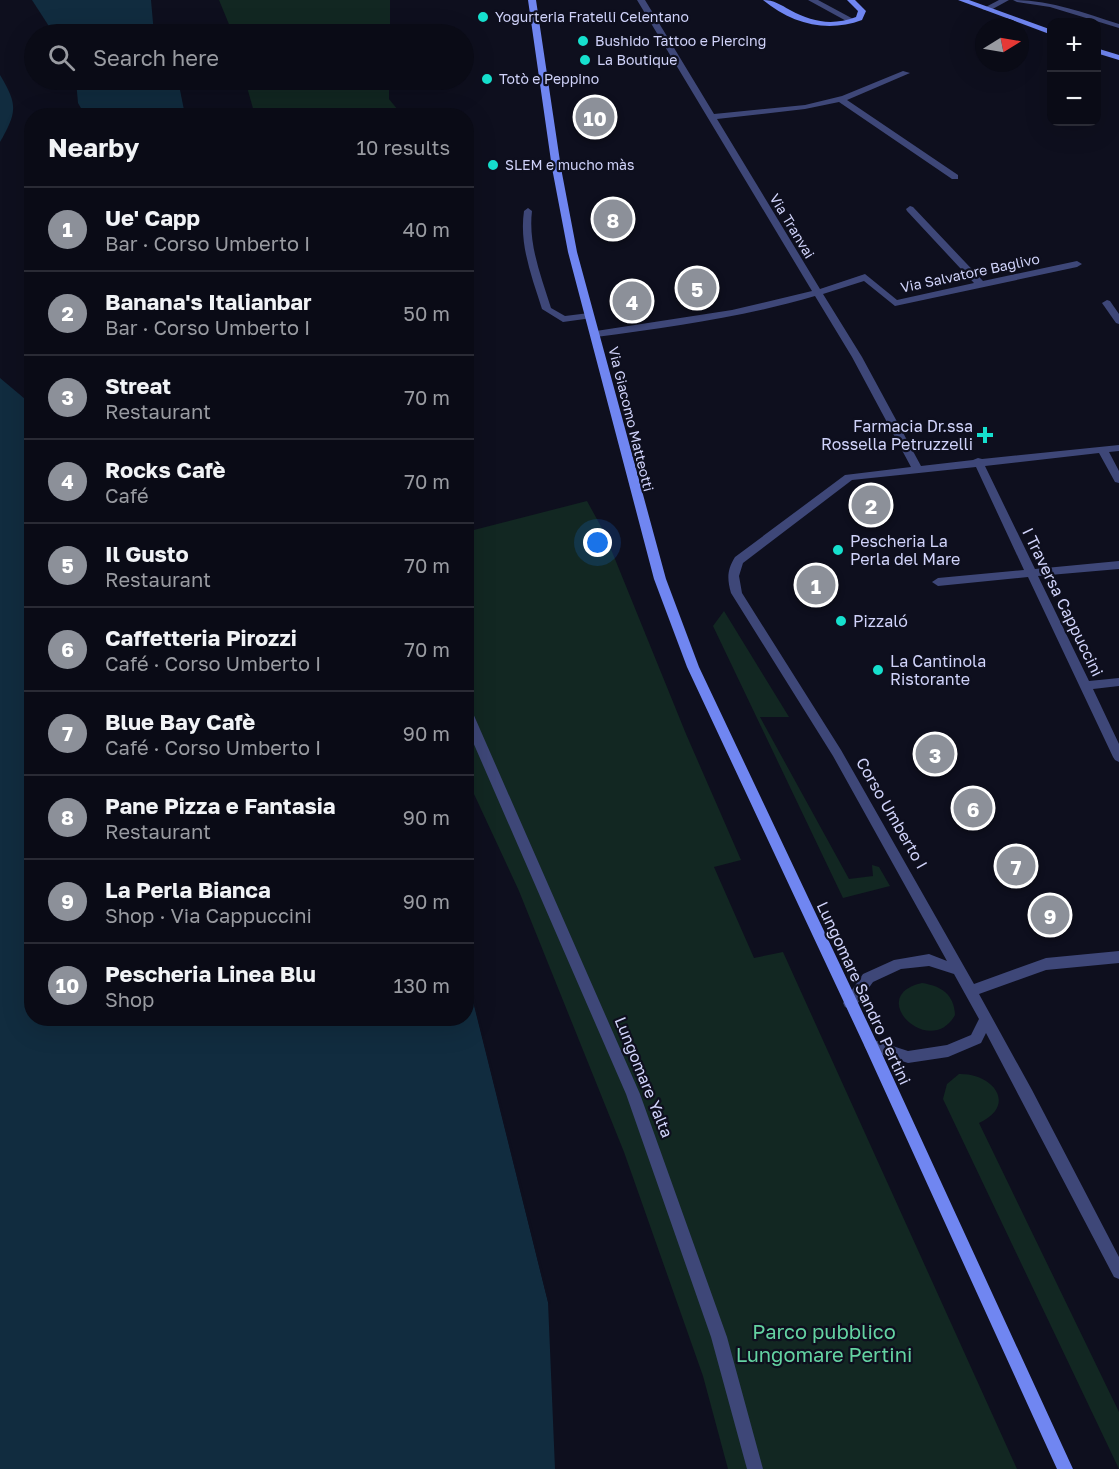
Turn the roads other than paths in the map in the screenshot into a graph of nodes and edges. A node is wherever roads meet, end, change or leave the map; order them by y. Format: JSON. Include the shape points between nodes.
{"nodes":[{"id":1,"x":532,"y":0,"type":"edge"},
{"id":2,"x":641,"y":0,"type":"edge"},
{"id":3,"x":767,"y":0,"type":"edge"},
{"id":4,"x":812,"y":0,"type":"edge"},
{"id":5,"x":851,"y":0,"type":"edge"},
{"id":6,"x":962,"y":0,"type":"edge"},
{"id":7,"x":1005,"y":0,"type":"edge"},
{"id":8,"x":1017,"y":0,"type":"edge"},
{"id":9,"x":986,"y":9,"type":"junction"},
{"id":10,"x":853,"y":21,"type":"junction"},
{"id":11,"x":1119,"y":26,"type":"edge"},
{"id":12,"x":1047,"y":31,"type":"edge"},
{"id":13,"x":1101,"y":52,"type":"edge"},
{"id":14,"x":1119,"y":58,"type":"edge"},
{"id":15,"x":906,"y":73,"type":"dead end"},
{"id":16,"x":840,"y":99,"type":"junction"},
{"id":17,"x":711,"y":117,"type":"junction"},
{"id":18,"x":955,"y":177,"type":"dead end"},
{"id":19,"x":910,"y":209,"type":"dead end"},
{"id":20,"x":528,"y":211,"type":"dead end"},
{"id":21,"x":1077,"y":264,"type":"dead end"},
{"id":22,"x":981,"y":285,"type":"junction"},
{"id":23,"x":817,"y":295,"type":"junction"},
{"id":24,"x":1107,"y":303,"type":"dead end"},
{"id":25,"x":590,"y":316,"type":"junction"},
{"id":26,"x":1119,"y":321,"type":"edge"},
{"id":27,"x":596,"y":334,"type":"junction"},
{"id":28,"x":1119,"y":448,"type":"edge"},
{"id":29,"x":1102,"y":450,"type":"junction"},
{"id":30,"x":978,"y":461,"type":"junction"},
{"id":31,"x":917,"y":468,"type":"junction"},
{"id":32,"x":1119,"y":480,"type":"edge"},
{"id":33,"x":645,"y":527,"type":"joint"},
{"id":34,"x":1119,"y":565,"type":"edge"},
{"id":35,"x":1031,"y":574,"type":"junction"},
{"id":36,"x":938,"y":582,"type":"dead end"},
{"id":37,"x":1119,"y":682,"type":"edge"},
{"id":38,"x":1085,"y":686,"type":"junction"},
{"id":39,"x":474,"y":729,"type":"edge"},
{"id":40,"x":1119,"y":757,"type":"edge"},
{"id":41,"x":1119,"y":957,"type":"edge"},
{"id":42,"x":958,"y":970,"type":"junction"},
{"id":43,"x":971,"y":991,"type":"junction"},
{"id":44,"x":850,"y":1003,"type":"junction"},
{"id":45,"x":986,"y":1018,"type":"junction"},
{"id":46,"x":871,"y":1045,"type":"junction"},
{"id":47,"x":1119,"y":1272,"type":"edge"},
{"id":48,"x":755,"y":1469,"type":"edge"},
{"id":49,"x":1065,"y":1469,"type":"edge"}],
"edges":[{"from":1,"to":25,"type":"street","name":"Via Giacomo Matteotti","via":[[566,220]]},
{"from":2,"to":17,"type":"street","name":"Via Tranvai"},
{"from":3,"to":10,"type":"street","via":[[820,26]]},
{"from":4,"to":10,"type":"street"},
{"from":5,"to":10,"type":"street","via":[[862,11]]},
{"from":6,"to":9,"type":"street"},
{"from":7,"to":9,"type":"street"},
{"from":8,"to":11,"type":"street","via":[[1051,5]]},
{"from":9,"to":12,"type":"street"},
{"from":13,"to":14,"type":"street"},
{"from":15,"to":16,"type":"street"},
{"from":16,"to":17,"type":"street","via":[[805,107]]},
{"from":16,"to":18,"type":"street"},
{"from":17,"to":23,"type":"street","name":"Via Tranvai"},
{"from":19,"to":22,"type":"street"},
{"from":20,"to":25,"type":"street","via":[[525,220],[532,261],[547,309],[563,319]]},
{"from":21,"to":22,"type":"street","name":"Via Salvatore Baglivo"},
{"from":22,"to":23,"type":"street","name":"Via Salvatore Baglivo","via":[[895,303],[865,277]]},
{"from":23,"to":27,"type":"street","name":"Via Salvatore Baglivo"},
{"from":23,"to":31,"type":"street","name":"Via Tranvai","via":[[873,384]]},
{"from":24,"to":26,"type":"street"},
{"from":25,"to":27,"type":"street","name":"Via Giacomo Matteotti"},
{"from":27,"to":33,"type":"street","name":"Via Giacomo Matteotti"},
{"from":28,"to":29,"type":"street"},
{"from":29,"to":30,"type":"street"},
{"from":29,"to":32,"type":"street"},
{"from":30,"to":31,"type":"street"},
{"from":30,"to":35,"type":"street","name":"I Traversa Cappuccini"},
{"from":31,"to":42,"type":"street","name":"Corso Umberto I","via":[[849,477],[743,556],[733,568],[732,581],[837,753]]},
{"from":33,"to":44,"type":"street","name":"Lungomare Sandro Pertini","via":[[693,667]]},
{"from":34,"to":35,"type":"street"},
{"from":35,"to":36,"type":"street"},
{"from":35,"to":38,"type":"street","name":"I Traversa Cappuccini"},
{"from":37,"to":38,"type":"street"},
{"from":38,"to":40,"type":"street","name":"I Traversa Cappuccini"},
{"from":39,"to":48,"type":"street","name":"Lungomare Yalta","via":[[633,1094],[720,1337]]},
{"from":41,"to":43,"type":"street","via":[[1046,964]]},
{"from":42,"to":43,"type":"street","name":"Corso Umberto I"},
{"from":42,"to":44,"type":"street","via":[[930,960],[899,964],[868,978]]},
{"from":43,"to":45,"type":"street","name":"Corso Umberto I"},
{"from":44,"to":46,"type":"street","name":"Lungomare Sandro Pertini"},
{"from":45,"to":46,"type":"street","via":[[976,1039],[948,1051],[908,1057]]},
{"from":45,"to":47,"type":"street","name":"Corso Umberto I"},
{"from":46,"to":49,"type":"street","name":"Lungomare Sandro Pertini"}]}
